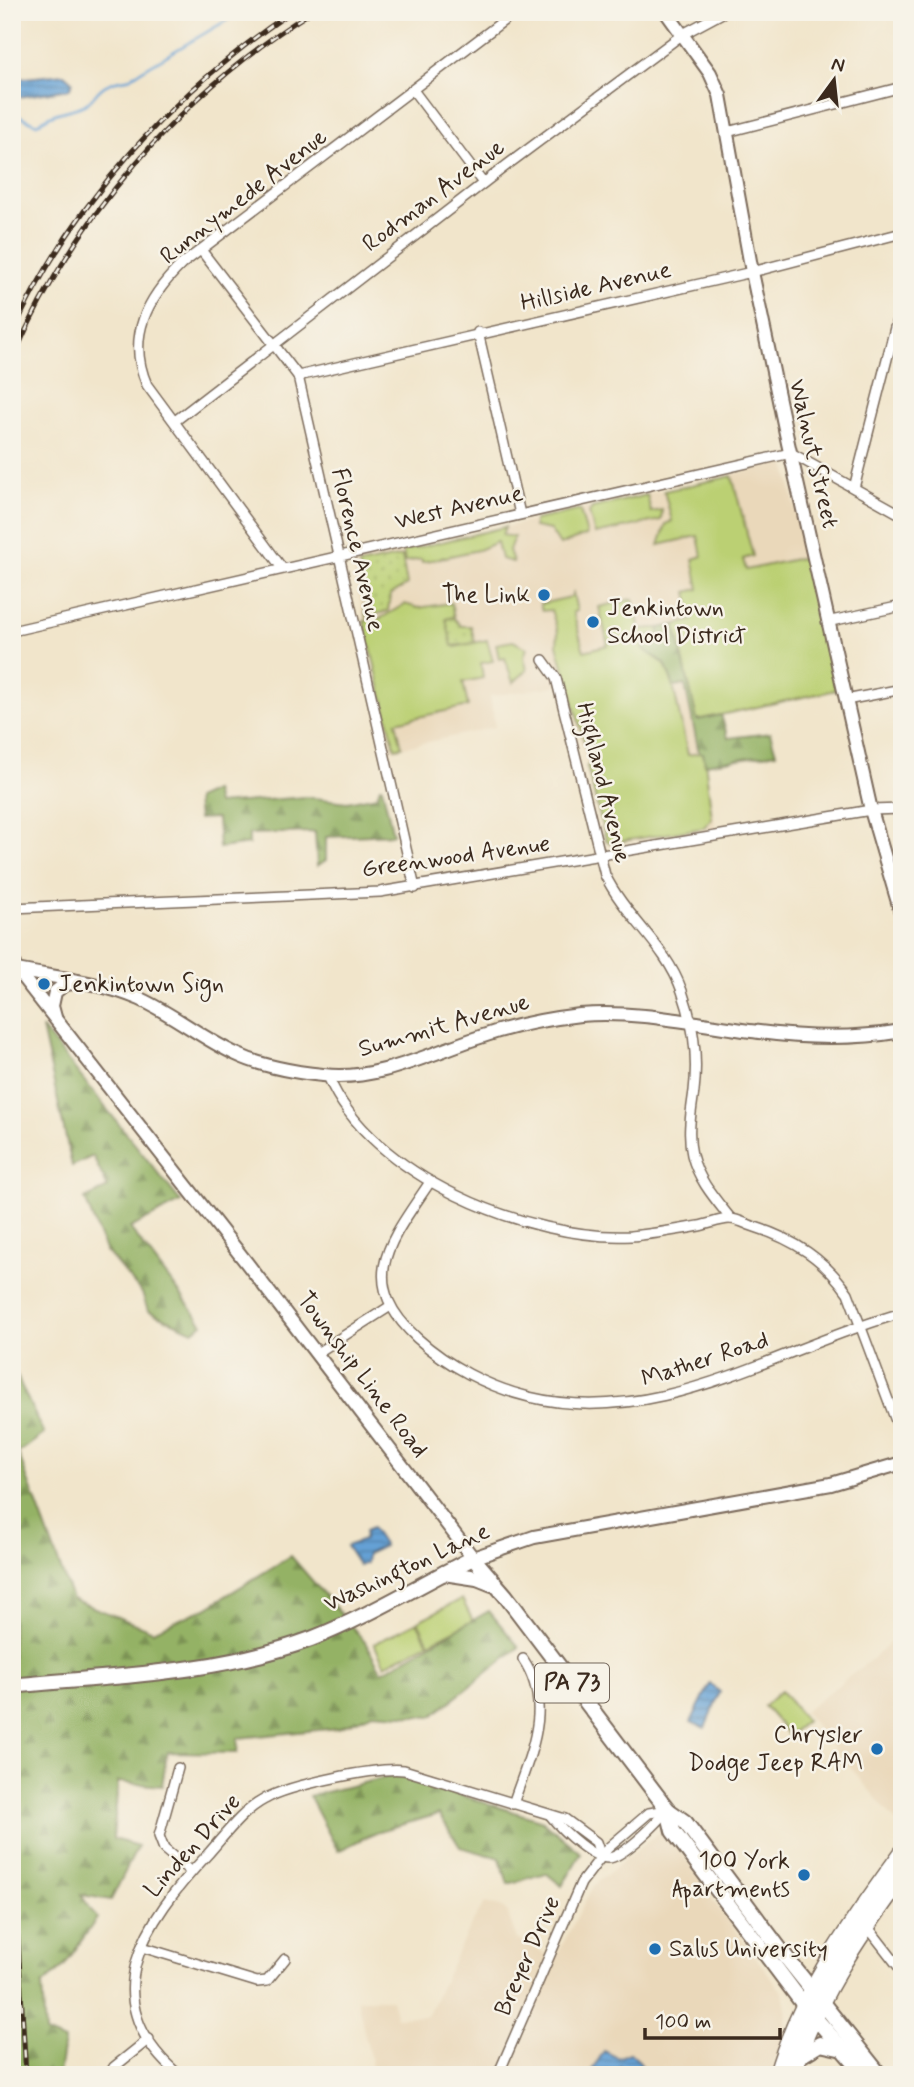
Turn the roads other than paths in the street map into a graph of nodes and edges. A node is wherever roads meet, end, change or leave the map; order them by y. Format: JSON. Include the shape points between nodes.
{"nodes":[{"id":1,"x":515,"y":12,"type":"edge"},
{"id":2,"x":666,"y":12,"type":"edge"},
{"id":3,"x":724,"y":12,"type":"edge"},
{"id":4,"x":683,"y":34,"type":"junction"},
{"id":5,"x":902,"y":87,"type":"edge"},
{"id":6,"x":413,"y":90,"type":"junction"},
{"id":7,"x":727,"y":132,"type":"junction"},
{"id":8,"x":483,"y":183,"type":"junction"},
{"id":9,"x":902,"y":233,"type":"edge"},
{"id":10,"x":201,"y":250,"type":"junction"},
{"id":11,"x":752,"y":272,"type":"junction"},
{"id":12,"x":898,"y":312,"type":"dead end"},
{"id":13,"x":478,"y":332,"type":"junction"},
{"id":14,"x":273,"y":344,"type":"junction"},
{"id":15,"x":298,"y":376,"type":"junction"},
{"id":16,"x":176,"y":422,"type":"junction"},
{"id":17,"x":791,"y":453,"type":"junction"},
{"id":18,"x":854,"y":488,"type":"junction"},
{"id":19,"x":520,"y":514,"type":"junction"},
{"id":20,"x":902,"y":515,"type":"edge"},
{"id":21,"x":338,"y":556,"type":"junction"},
{"id":22,"x":282,"y":568,"type":"junction"},
{"id":23,"x":902,"y":606,"type":"edge"},
{"id":24,"x":831,"y":621,"type":"junction"},
{"id":25,"x":12,"y":631,"type":"edge"},
{"id":26,"x":543,"y":660,"type":"dead end"},
{"id":27,"x":902,"y":689,"type":"edge"},
{"id":28,"x":846,"y":700,"type":"junction"},
{"id":29,"x":902,"y":809,"type":"edge"},
{"id":30,"x":871,"y":810,"type":"junction"},
{"id":31,"x":599,"y":858,"type":"junction"},
{"id":32,"x":415,"y":888,"type":"junction"},
{"id":33,"x":12,"y":908,"type":"edge"},
{"id":34,"x":902,"y":916,"type":"edge"},
{"id":35,"x":12,"y":945,"type":"edge"},
{"id":36,"x":15,"y":969,"type":"edge"},
{"id":37,"x":80,"y":983,"type":"junction"},
{"id":38,"x":55,"y":1018,"type":"junction"},
{"id":39,"x":690,"y":1019,"type":"junction"},
{"id":40,"x":902,"y":1031,"type":"edge"},
{"id":41,"x":327,"y":1076,"type":"junction"},
{"id":42,"x":430,"y":1182,"type":"junction"},
{"id":43,"x":731,"y":1219,"type":"junction"},
{"id":44,"x":389,"y":1307,"type":"junction"},
{"id":45,"x":902,"y":1313,"type":"edge"},
{"id":46,"x":860,"y":1325,"type":"junction"},
{"id":47,"x":317,"y":1353,"type":"junction"},
{"id":48,"x":902,"y":1437,"type":"edge"},
{"id":49,"x":902,"y":1463,"type":"edge"},
{"id":50,"x":473,"y":1558,"type":"junction"},
{"id":51,"x":443,"y":1573,"type":"junction"},
{"id":52,"x":498,"y":1586,"type":"junction"},
{"id":53,"x":523,"y":1659,"type":"dead end"},
{"id":54,"x":12,"y":1686,"type":"edge"},
{"id":55,"x":178,"y":1768,"type":"dead end"},
{"id":56,"x":513,"y":1804,"type":"junction"},
{"id":57,"x":668,"y":1810,"type":"junction"},
{"id":58,"x":902,"y":1853,"type":"edge"},
{"id":59,"x":601,"y":1857,"type":"junction"},
{"id":60,"x":191,"y":1872,"type":"junction"},
{"id":61,"x":902,"y":1877,"type":"edge"},
{"id":62,"x":867,"y":1926,"type":"junction"},
{"id":63,"x":142,"y":1947,"type":"junction"},
{"id":64,"x":285,"y":1959,"type":"dead end"},
{"id":65,"x":902,"y":1971,"type":"edge"},
{"id":66,"x":813,"y":2003,"type":"junction"},
{"id":67,"x":149,"y":2039,"type":"junction"},
{"id":68,"x":843,"y":2049,"type":"junction"},
{"id":69,"x":797,"y":2058,"type":"junction"},
{"id":70,"x":109,"y":2075,"type":"edge"},
{"id":71,"x":179,"y":2075,"type":"edge"},
{"id":72,"x":499,"y":2075,"type":"edge"},
{"id":73,"x":777,"y":2075,"type":"edge"},
{"id":74,"x":792,"y":2075,"type":"edge"},
{"id":75,"x":865,"y":2075,"type":"edge"},
{"id":76,"x":880,"y":2075,"type":"edge"}],
"edges":[{"from":1,"to":6,"type":"street","name":"Runnymede Avenue"},
{"from":2,"to":4,"type":"street","name":"Walnut Street"},
{"from":3,"to":4,"type":"street","name":"Rodman Avenue"},
{"from":4,"to":7,"type":"street","name":"Walnut Street","via":[[718,90]]},
{"from":4,"to":8,"type":"street","name":"Rodman Avenue"},
{"from":5,"to":7,"type":"street"},
{"from":6,"to":8,"type":"street"},
{"from":6,"to":10,"type":"street","name":"Runnymede Avenue"},
{"from":7,"to":11,"type":"street","name":"Walnut Street"},
{"from":8,"to":14,"type":"street","name":"Rodman Avenue"},
{"from":9,"to":11,"type":"street","name":"Hillside Avenue"},
{"from":10,"to":14,"type":"street","name":"Florence Avenue"},
{"from":10,"to":16,"type":"street","name":"Runnymede Avenue","via":[[170,275],[137,337],[136,354],[147,385]]},
{"from":11,"to":13,"type":"street","name":"Hillside Avenue"},
{"from":11,"to":17,"type":"street","name":"Walnut Street"},
{"from":12,"to":18,"type":"street"},
{"from":13,"to":15,"type":"street","name":"Hillside Avenue"},
{"from":13,"to":19,"type":"street"},
{"from":14,"to":15,"type":"street","name":"Florence Avenue"},
{"from":14,"to":16,"type":"street","name":"Rodman Avenue"},
{"from":15,"to":21,"type":"street","name":"Florence Avenue"},
{"from":16,"to":22,"type":"street","name":"Runnymede Avenue"},
{"from":17,"to":18,"type":"street"},
{"from":17,"to":19,"type":"street","name":"West Avenue"},
{"from":17,"to":24,"type":"street","name":"Walnut Street"},
{"from":18,"to":20,"type":"street"},
{"from":19,"to":21,"type":"street","name":"West Avenue"},
{"from":21,"to":22,"type":"street","name":"West Avenue"},
{"from":21,"to":32,"type":"street","name":"Florence Avenue"},
{"from":22,"to":25,"type":"street","name":"West Avenue"},
{"from":23,"to":24,"type":"street"},
{"from":24,"to":28,"type":"street","name":"Walnut Street"},
{"from":26,"to":31,"type":"street","name":"Highland Avenue","via":[[556,678]]},
{"from":27,"to":28,"type":"street"},
{"from":28,"to":30,"type":"street","name":"Walnut Street"},
{"from":29,"to":30,"type":"street","name":"Greenwood Avenue"},
{"from":30,"to":31,"type":"street","name":"Greenwood Avenue"},
{"from":30,"to":34,"type":"street","name":"Walnut Street"},
{"from":31,"to":32,"type":"street","name":"Greenwood Avenue"},
{"from":31,"to":39,"type":"street","name":"Highland Avenue","via":[[615,896],[671,966]]},
{"from":32,"to":33,"type":"street","name":"Greenwood Avenue"},
{"from":35,"to":36,"type":"street"},
{"from":36,"to":37,"type":"street","name":"Summit Avenue"},
{"from":36,"to":38,"type":"street","name":"Township Line Road"},
{"from":37,"to":38,"type":"street","via":[[65,984],[55,992]]},
{"from":37,"to":41,"type":"street","name":"Summit Avenue","via":[[141,999],[238,1055],[275,1068]]},
{"from":38,"to":47,"type":"street","name":"Township Line Road"},
{"from":39,"to":40,"type":"street","name":"Summit Avenue","via":[[796,1035],[864,1036]]},
{"from":39,"to":41,"type":"street","name":"Summit Avenue","via":[[604,1015],[541,1020],[375,1072]]},
{"from":39,"to":43,"type":"street","name":"Highland Avenue","via":[[695,1060],[688,1126],[692,1156],[699,1175]]},
{"from":41,"to":42,"type":"street","via":[[369,1133]]},
{"from":42,"to":43,"type":"street","via":[[503,1217],[591,1235],[667,1232]]},
{"from":42,"to":44,"type":"street","via":[[384,1258],[382,1278]]},
{"from":43,"to":46,"type":"street","via":[[788,1240],[820,1261],[848,1293]]},
{"from":44,"to":46,"type":"street","name":"Mather Road","via":[[433,1351],[484,1382],[537,1399],[587,1406],[644,1402],[677,1394]]},
{"from":44,"to":47,"type":"street"},
{"from":45,"to":46,"type":"street","name":"Mather Road"},
{"from":46,"to":48,"type":"street"},
{"from":47,"to":50,"type":"street","name":"Township Line Road"},
{"from":49,"to":50,"type":"street","name":"Washington Lane","via":[[831,1484],[534,1537]]},
{"from":50,"to":51,"type":"main road","name":"Washington Lane"},
{"from":50,"to":52,"type":"main road","name":"Township Line Road","number":"PA 73"},
{"from":51,"to":52,"type":"main road"},
{"from":51,"to":54,"type":"main road","name":"Washington Lane","via":[[311,1639],[247,1658],[178,1670]]},
{"from":52,"to":57,"type":"main road","name":"Township Line Road","number":"PA 73"},
{"from":53,"to":56,"type":"street","via":[[535,1684],[540,1716]]},
{"from":55,"to":60,"type":"street","via":[[159,1836],[164,1849]]},
{"from":56,"to":59,"type":"street","name":"Linden Drive","via":[[551,1816],[588,1851]]},
{"from":56,"to":60,"type":"street","name":"Linden Drive","via":[[414,1772],[381,1770],[265,1799]]},
{"from":57,"to":59,"type":"street","name":"Breyer Drive","via":[[649,1813]]},
{"from":57,"to":66,"type":"main road","name":"Township Line Road","number":"PA 73","via":[[673,1831]]},
{"from":58,"to":66,"type":"highway","via":[[857,1915]]},
{"from":59,"to":72,"type":"street","name":"Breyer Drive","via":[[581,1883]]},
{"from":60,"to":63,"type":"street","name":"Linden Drive","via":[[161,1907]]},
{"from":61,"to":62,"type":"highway"},
{"from":62,"to":65,"type":"street"},
{"from":62,"to":66,"type":"highway"},
{"from":63,"to":64,"type":"street","via":[[257,1983],[267,1981]]},
{"from":63,"to":67,"type":"street","name":"Linden Drive","via":[[131,2003]]},
{"from":66,"to":68,"type":"main road","name":"Township Line Road","number":"PA 73"},
{"from":66,"to":69,"type":"highway"},
{"from":66,"to":73,"type":"highway","via":[[794,2025]]},
{"from":66,"to":76,"type":"main road","name":"Township Line Road","number":"PA 73"},
{"from":67,"to":70,"type":"street"},
{"from":67,"to":71,"type":"street","name":"Linden Drive"},
{"from":68,"to":69,"type":"main road","via":[[820,2044]]},
{"from":68,"to":75,"type":"main road","name":"Township Line Road","number":"PA 73"},
{"from":69,"to":74,"type":"highway"}]}
